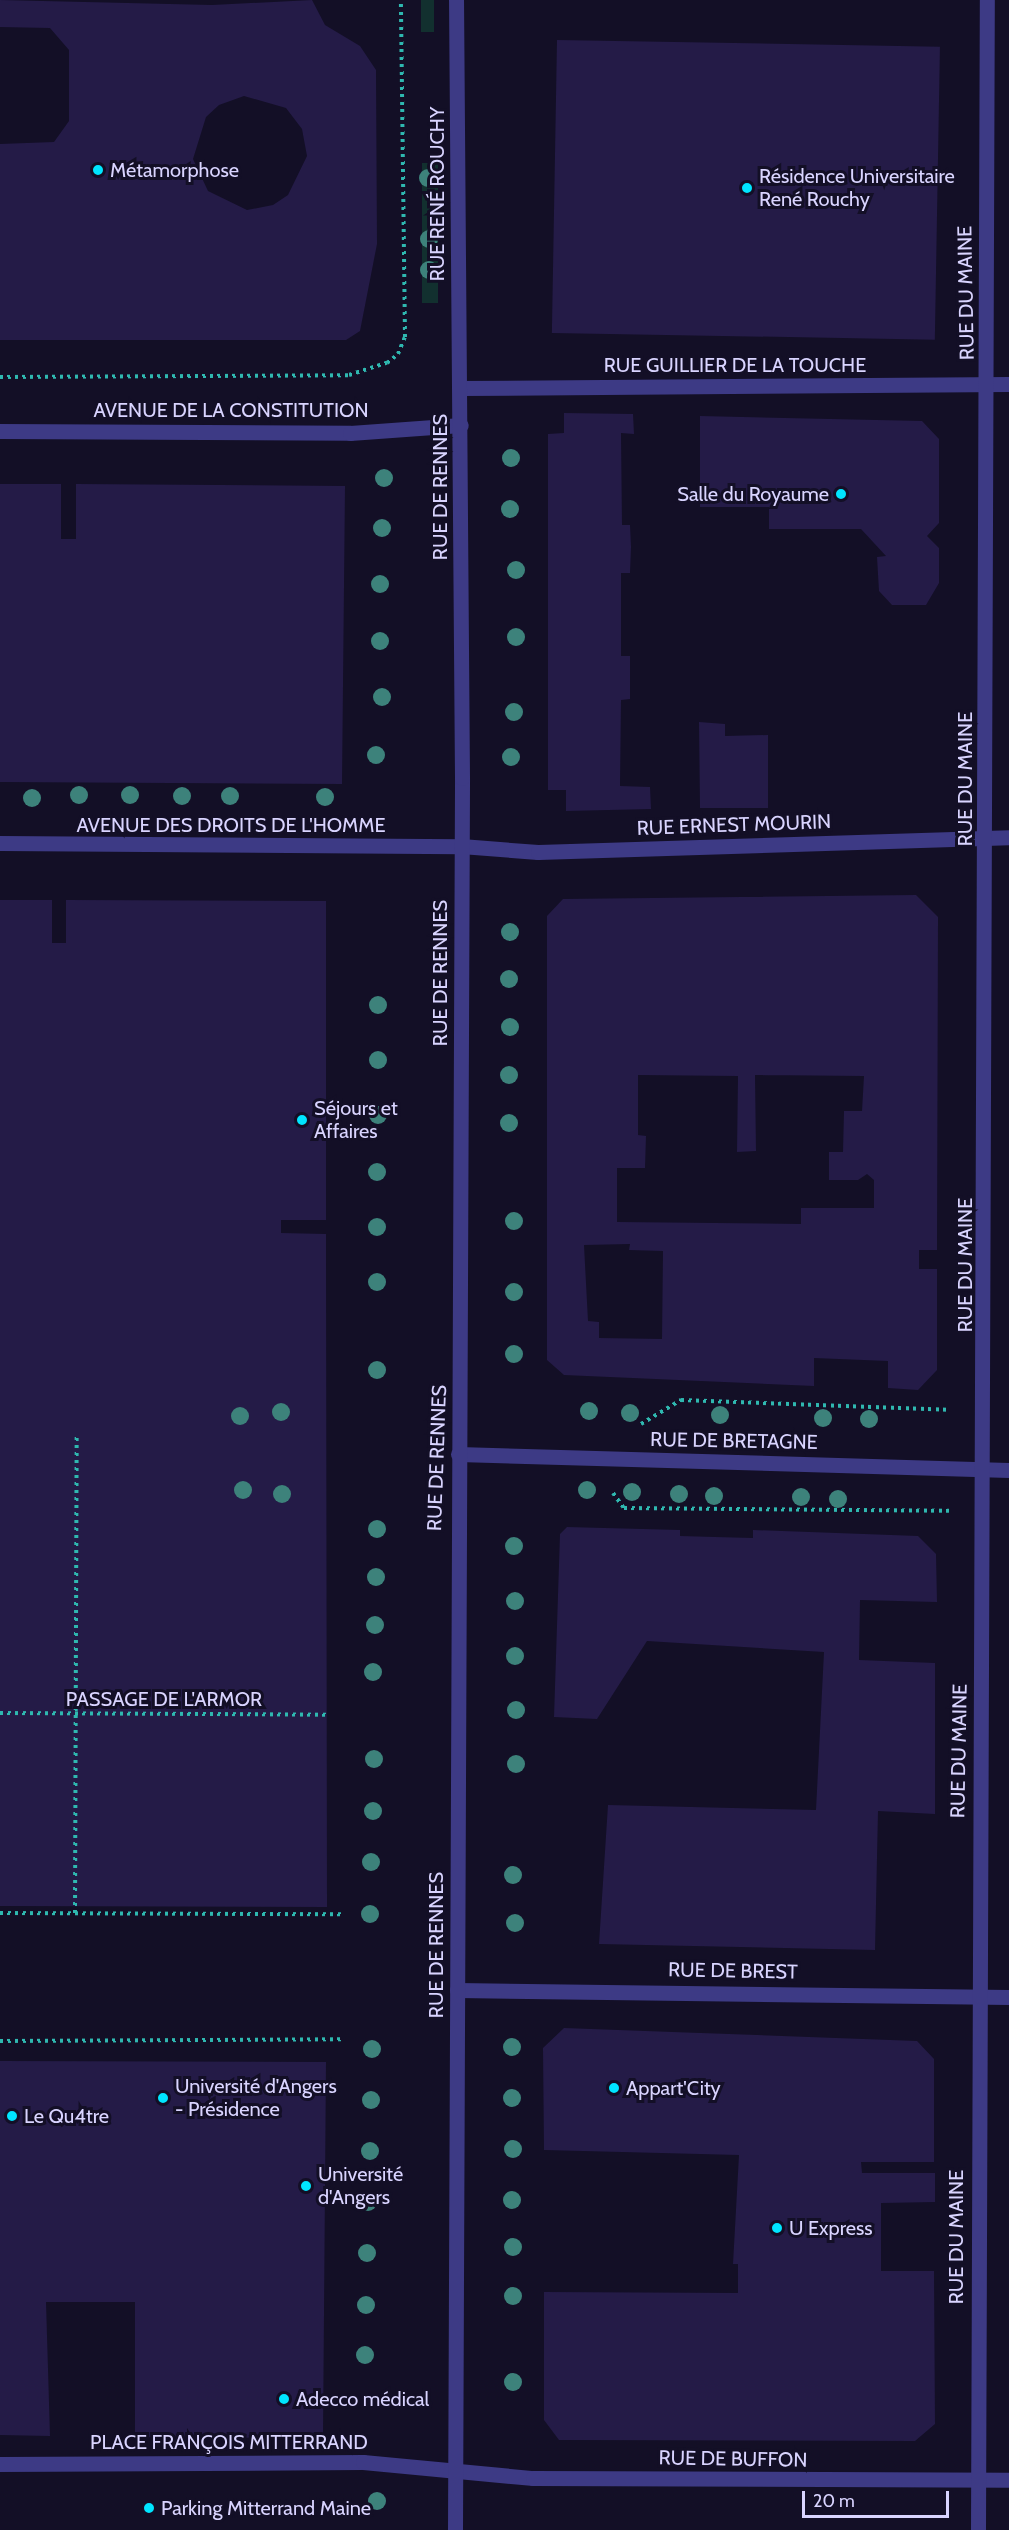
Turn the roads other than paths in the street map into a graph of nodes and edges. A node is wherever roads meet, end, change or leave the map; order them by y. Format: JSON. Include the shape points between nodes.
{"nodes":[{"id":1,"x":456,"y":0,"type":"edge"},
{"id":2,"x":987,"y":0,"type":"edge"},
{"id":3,"x":1009,"y":384,"type":"edge"},
{"id":4,"x":988,"y":385,"type":"junction"},
{"id":5,"x":461,"y":388,"type":"junction"},
{"id":6,"x":461,"y":425,"type":"junction"},
{"id":7,"x":0,"y":431,"type":"edge"},
{"id":8,"x":1009,"y":837,"type":"edge"},
{"id":9,"x":986,"y":838,"type":"junction"},
{"id":10,"x":0,"y":843,"type":"edge"},
{"id":11,"x":461,"y":846,"type":"junction"},
{"id":12,"x":458,"y":1454,"type":"junction"},
{"id":13,"x":984,"y":1470,"type":"junction"},
{"id":14,"x":1009,"y":1470,"type":"edge"},
{"id":15,"x":457,"y":1990,"type":"junction"},
{"id":16,"x":978,"y":1996,"type":"junction"},
{"id":17,"x":1009,"y":1996,"type":"edge"},
{"id":18,"x":0,"y":2464,"type":"edge"},
{"id":19,"x":457,"y":2467,"type":"junction"},
{"id":20,"x":977,"y":2479,"type":"junction"},
{"id":21,"x":1009,"y":2480,"type":"edge"},
{"id":22,"x":455,"y":2530,"type":"edge"},
{"id":23,"x":978,"y":2530,"type":"edge"}],
"edges":[{"from":1,"to":5,"type":"street","name":"RUE RENÉ ROUCHY"},
{"from":2,"to":4,"type":"street","name":"RUE DU MAINE"},
{"from":3,"to":4,"type":"street","name":"RUE GUILLIER DE LA TOUCHE"},
{"from":4,"to":5,"type":"street","name":"RUE GUILLIER DE LA TOUCHE"},
{"from":4,"to":9,"type":"street","name":"RUE DU MAINE"},
{"from":5,"to":6,"type":"street","name":"RUE DE RENNES"},
{"from":6,"to":7,"type":"street","name":"AVENUE DE LA CONSTITUTION","via":[[350,433]]},
{"from":6,"to":11,"type":"street","name":"RUE DE RENNES"},
{"from":8,"to":9,"type":"street","name":"RUE ERNEST MOURIN"},
{"from":9,"to":11,"type":"street","name":"RUE ERNEST MOURIN","via":[[538,852]]},
{"from":9,"to":13,"type":"street","name":"RUE DU MAINE"},
{"from":10,"to":11,"type":"street","name":"AVENUE DES DROITS DE L'HOMME"},
{"from":11,"to":12,"type":"street","name":"RUE DE RENNES"},
{"from":12,"to":13,"type":"street","name":"RUE DE BRETAGNE"},
{"from":12,"to":15,"type":"street","name":"RUE DE RENNES"},
{"from":13,"to":14,"type":"street","name":"RUE DE BRETAGNE"},
{"from":13,"to":16,"type":"street","name":"RUE DU MAINE"},
{"from":15,"to":16,"type":"street","name":"RUE DE BREST"},
{"from":15,"to":19,"type":"street","name":"RUE DE RENNES"},
{"from":16,"to":17,"type":"street","name":"RUE DE BREST"},
{"from":16,"to":20,"type":"street","name":"RUE DU MAINE"},
{"from":18,"to":19,"type":"street","name":"PLACE FRANÇOIS MITTERRAND"},
{"from":19,"to":20,"type":"street","name":"RUE DE BUFFON","via":[[533,2478]]},
{"from":19,"to":22,"type":"street","name":"RUE DE RENNES"},
{"from":20,"to":21,"type":"street","name":"RUE DE BUFFON"},
{"from":20,"to":23,"type":"street","name":"RUE DU MAINE"}]}
